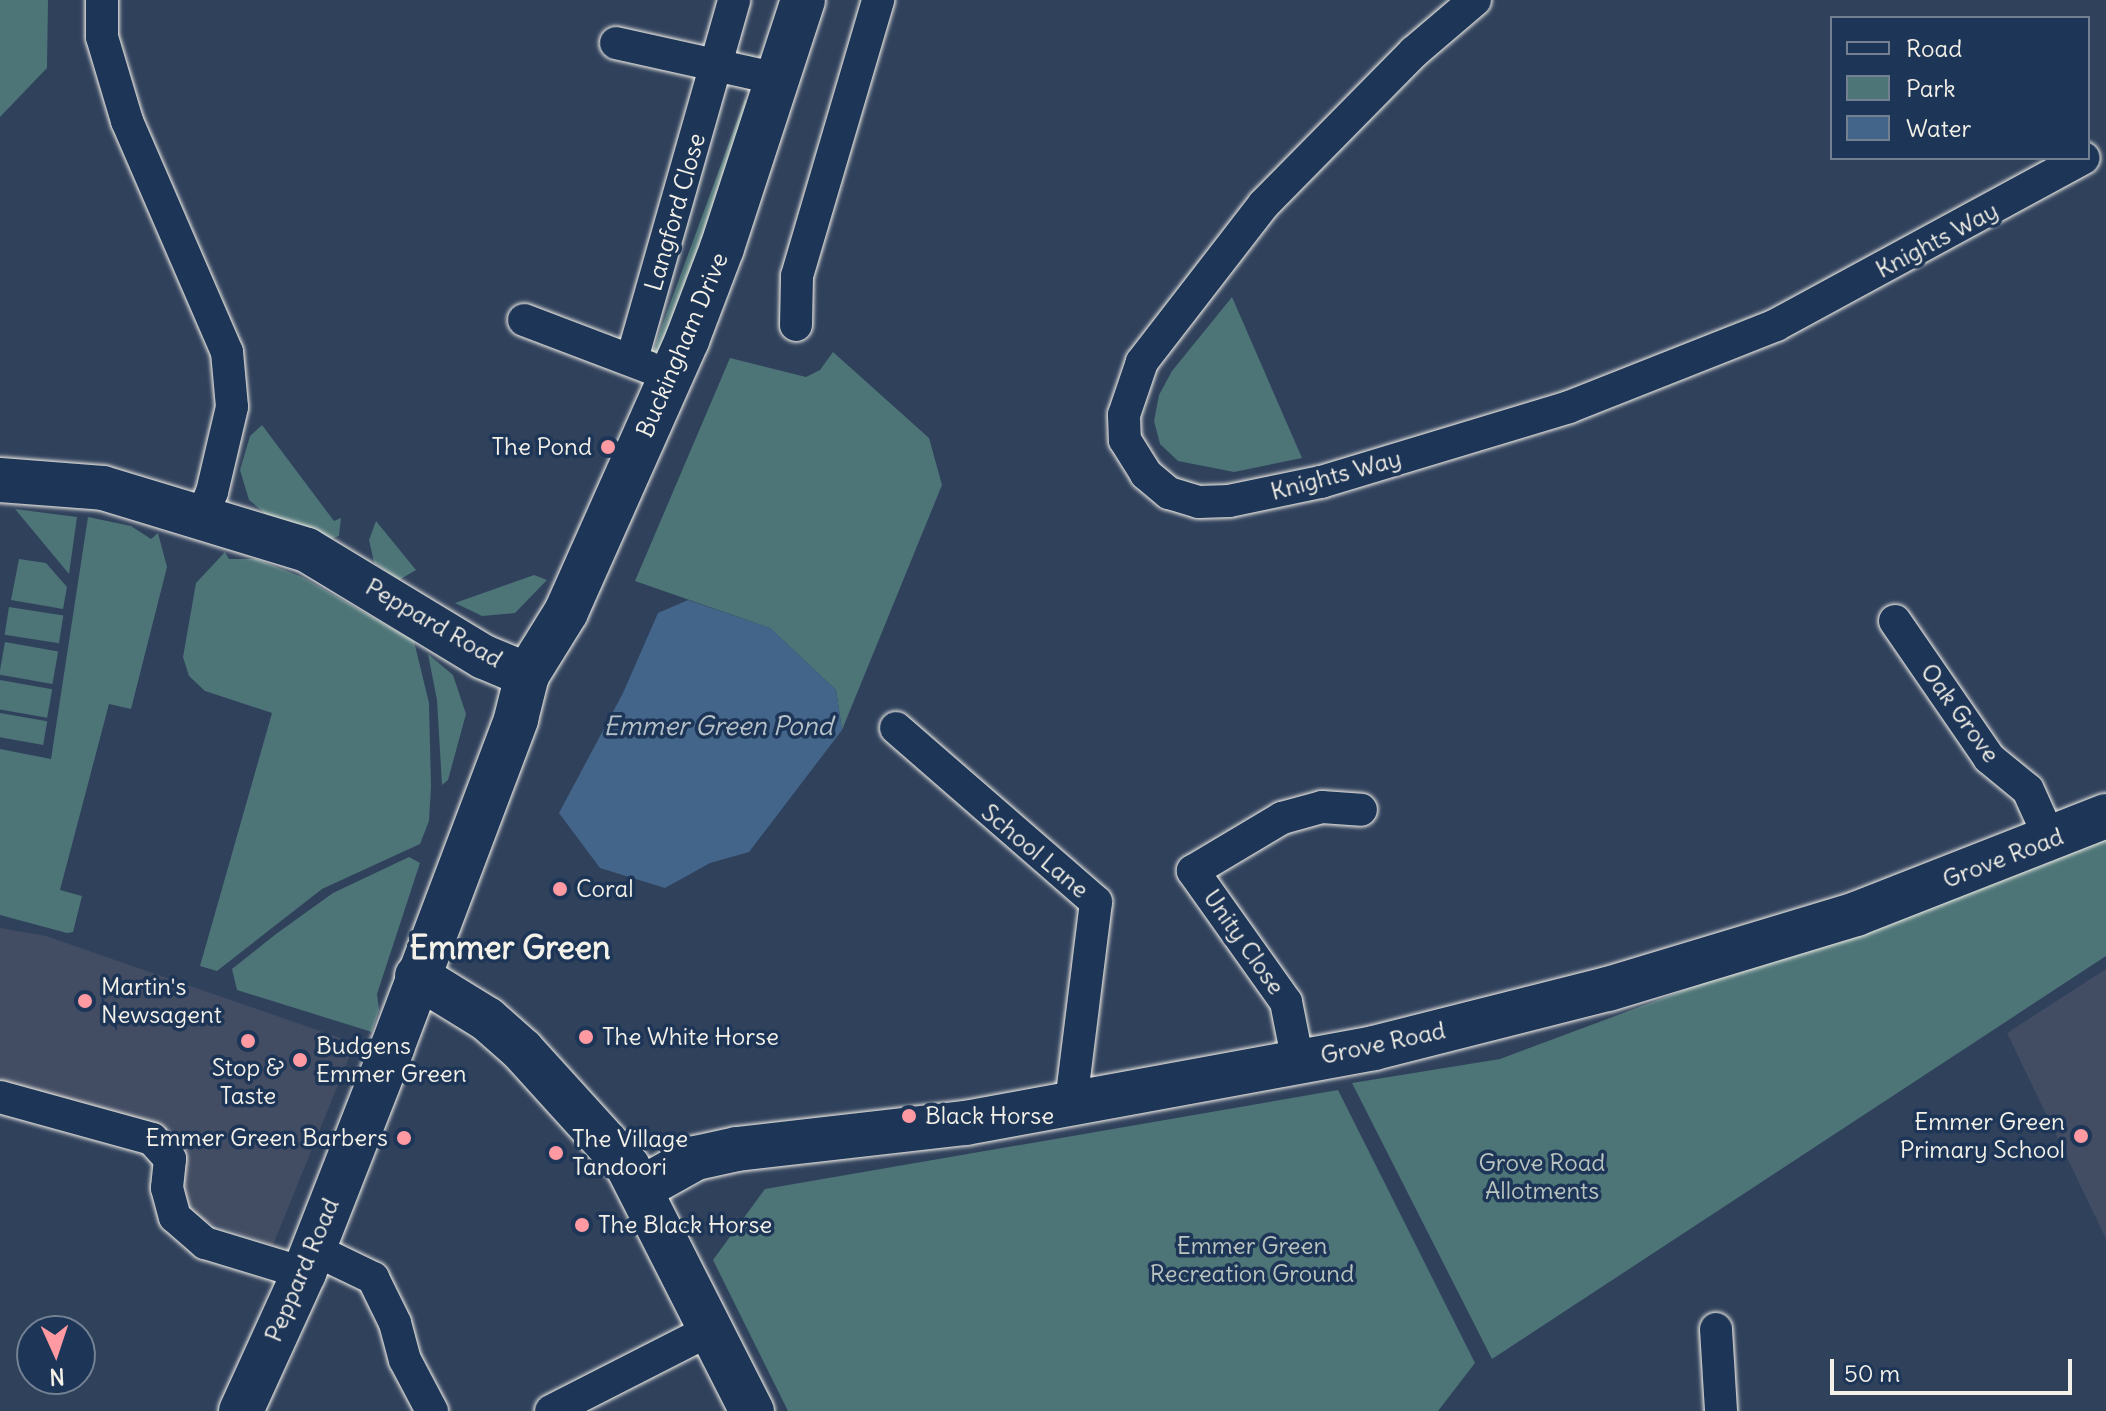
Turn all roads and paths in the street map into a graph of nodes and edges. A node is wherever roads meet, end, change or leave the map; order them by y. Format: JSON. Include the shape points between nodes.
{"nodes":[{"id":1,"x":102,"y":0,"type":"edge"},
{"id":2,"x":734,"y":0,"type":"edge"},
{"id":3,"x":803,"y":0,"type":"edge"},
{"id":4,"x":878,"y":0,"type":"edge"},
{"id":5,"x":1475,"y":0,"type":"edge"},
{"id":6,"x":616,"y":43,"type":"dead end"},
{"id":7,"x":718,"y":66,"type":"junction"},
{"id":8,"x":779,"y":79,"type":"junction"},
{"id":9,"x":2080,"y":160,"type":"edge"},
{"id":10,"x":524,"y":320,"type":"dead end"},
{"id":11,"x":796,"y":325,"type":"dead end"},
{"id":12,"x":632,"y":359,"type":"junction"},
{"id":13,"x":670,"y":379,"type":"junction"},
{"id":14,"x":0,"y":480,"type":"edge"},
{"id":15,"x":202,"y":515,"type":"junction"},
{"id":16,"x":1895,"y":621,"type":"dead end"},
{"id":17,"x":527,"y":675,"type":"junction"},
{"id":18,"x":896,"y":728,"type":"dead end"},
{"id":19,"x":1361,"y":810,"type":"dead end"},
{"id":20,"x":2106,"y":816,"type":"edge"},
{"id":21,"x":2051,"y":841,"type":"junction"},
{"id":22,"x":417,"y":976,"type":"junction"},
{"id":23,"x":1298,"y":1062,"type":"junction"},
{"id":24,"x":0,"y":1097,"type":"edge"},
{"id":25,"x":1071,"y":1102,"type":"junction"},
{"id":26,"x":642,"y":1188,"type":"junction"},
{"id":27,"x":308,"y":1261,"type":"junction"},
{"id":28,"x":712,"y":1329,"type":"junction"},
{"id":29,"x":1716,"y":1329,"type":"dead end"},
{"id":30,"x":241,"y":1411,"type":"edge"},
{"id":31,"x":432,"y":1411,"type":"edge"},
{"id":32,"x":551,"y":1411,"type":"edge"},
{"id":33,"x":752,"y":1411,"type":"edge"},
{"id":34,"x":1721,"y":1411,"type":"edge"}],
"edges":[{"from":1,"to":15,"type":"street","via":[[102,37],[127,121],[227,352],[232,407]]},
{"from":2,"to":7,"type":"street","name":"Langford Close"},
{"from":3,"to":8,"type":"street","name":"Buckingham Drive"},
{"from":4,"to":11,"type":"street","via":[[797,276]]},
{"from":5,"to":9,"type":"street","name":"Knights Way","via":[[1414,52],[1264,204],[1142,362],[1130,388],[1125,440],[1146,474],[1169,493],[1199,502],[1229,501],[1321,482],[1569,407],[1776,325]]},
{"from":6,"to":7,"type":"street"},
{"from":7,"to":8,"type":"street"},
{"from":7,"to":12,"type":"street","name":"Langford Close"},
{"from":8,"to":13,"type":"street","name":"Buckingham Drive","via":[[722,248]]},
{"from":10,"to":12,"type":"street"},
{"from":12,"to":13,"type":"street"},
{"from":13,"to":17,"type":"street","name":"Buckingham Drive","via":[[566,612]]},
{"from":14,"to":15,"type":"street","name":"Peppard Road","via":[[89,486]]},
{"from":15,"to":17,"type":"street","name":"Peppard Road","via":[[307,550],[484,657]]},
{"from":16,"to":21,"type":"street","name":"Oak Grove","via":[[1989,758],[2028,790]]},
{"from":17,"to":22,"type":"street","name":"Peppard Road","via":[[511,733]]},
{"from":18,"to":25,"type":"street","name":"School Lane","via":[[1096,902]]},
{"from":19,"to":23,"type":"street","name":"Unity Close","via":[[1322,807],[1282,818],[1193,871],[1286,1002]]},
{"from":20,"to":21,"type":"street","name":"Grove Road"},
{"from":21,"to":23,"type":"street","name":"Grove Road","via":[[1856,914],[1608,989]]},
{"from":22,"to":26,"type":"street","via":[[487,1019],[522,1050]]},
{"from":22,"to":27,"type":"street","name":"Peppard Road"},
{"from":23,"to":25,"type":"street","name":"Grove Road"},
{"from":24,"to":27,"type":"street","via":[[152,1139],[170,1159],[167,1188],[175,1217],[205,1243]]},
{"from":25,"to":26,"type":"street","name":"Grove Road","via":[[966,1123],[737,1149],[696,1158]]},
{"from":26,"to":28,"type":"street"},
{"from":27,"to":30,"type":"street","name":"Peppard Road"},
{"from":27,"to":31,"type":"street","via":[[373,1278],[395,1323],[405,1360]]},
{"from":28,"to":32,"type":"street"},
{"from":28,"to":33,"type":"street"},
{"from":29,"to":34,"type":"street"}]}
